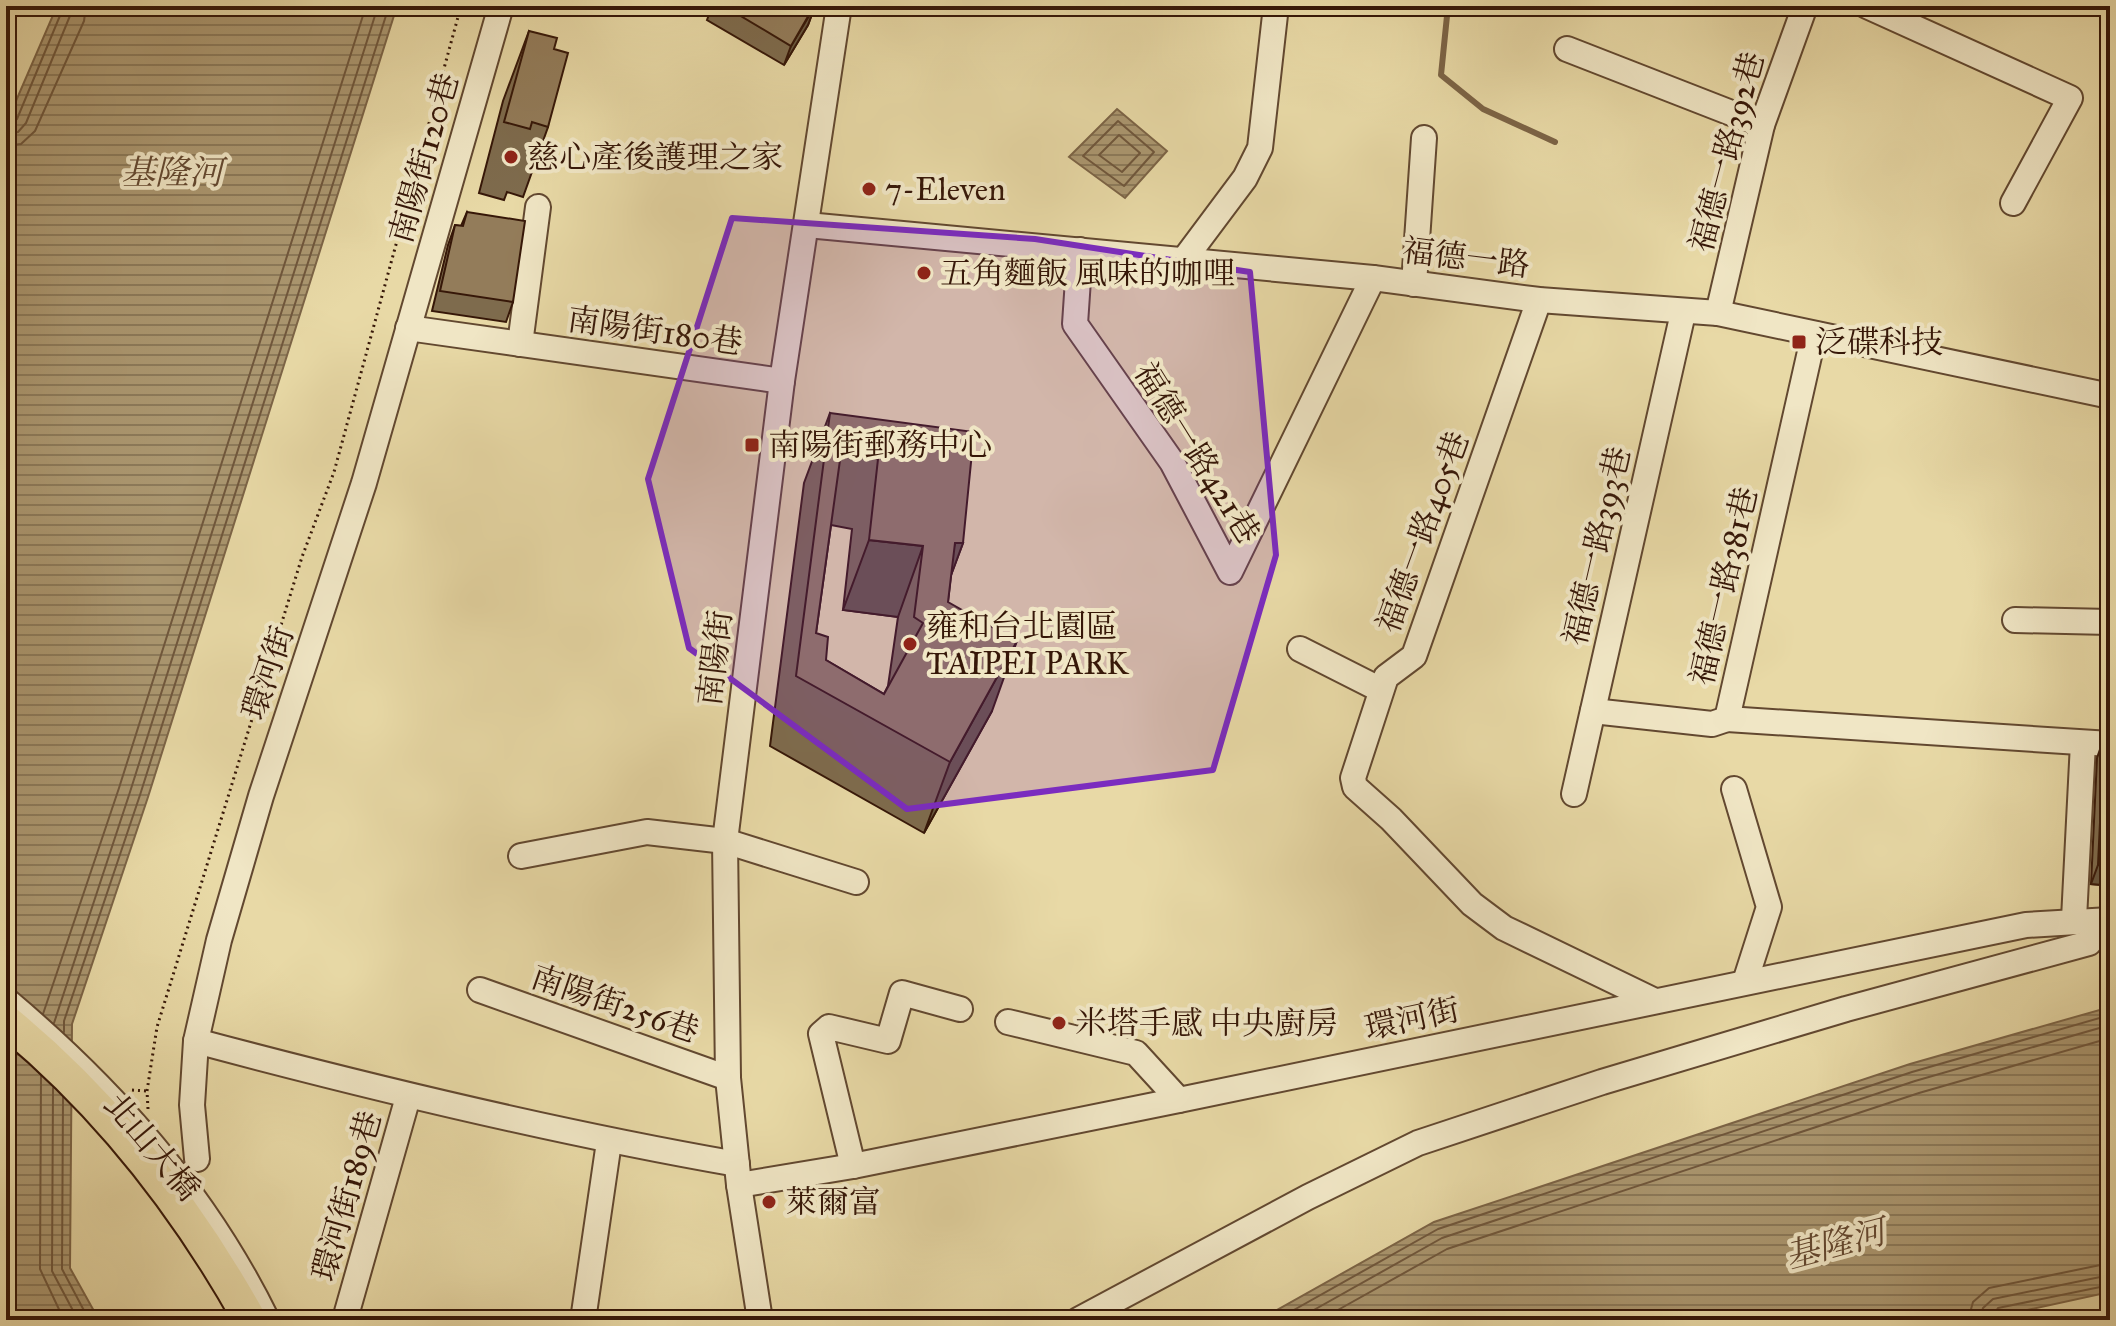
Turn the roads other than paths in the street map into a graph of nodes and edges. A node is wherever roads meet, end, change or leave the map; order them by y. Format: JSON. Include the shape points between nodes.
{"nodes":[{"id":1,"x":501,"y":6,"type":"edge"},
{"id":2,"x":839,"y":6,"type":"edge"},
{"id":3,"x":1276,"y":6,"type":"edge"},
{"id":4,"x":1867,"y":6,"type":"edge"},
{"id":5,"x":1801,"y":8,"type":"edge"},
{"id":6,"x":1567,"y":49,"type":"dead end"},
{"id":7,"x":1762,"y":125,"type":"junction"},
{"id":8,"x":1424,"y":138,"type":"dead end"},
{"id":9,"x":2013,"y":203,"type":"dead end"},
{"id":10,"x":538,"y":207,"type":"dead end"},
{"id":11,"x":807,"y":225,"type":"junction"},
{"id":12,"x":1080,"y":250,"type":"junction"},
{"id":13,"x":1183,"y":261,"type":"junction"},
{"id":14,"x":1373,"y":278,"type":"junction"},
{"id":15,"x":1414,"y":284,"type":"junction"},
{"id":16,"x":1539,"y":300,"type":"junction"},
{"id":17,"x":1683,"y":313,"type":"junction"},
{"id":18,"x":1718,"y":313,"type":"junction"},
{"id":19,"x":408,"y":328,"type":"junction"},
{"id":20,"x":1814,"y":334,"type":"junction"},
{"id":21,"x":520,"y":344,"type":"junction"},
{"id":22,"x":782,"y":381,"type":"junction"},
{"id":23,"x":2110,"y":396,"type":"edge"},
{"id":24,"x":2015,"y":620,"type":"dead end"},
{"id":25,"x":2110,"y":622,"type":"edge"},
{"id":26,"x":1300,"y":649,"type":"dead end"},
{"id":27,"x":1381,"y":690,"type":"junction"},
{"id":28,"x":1593,"y":711,"type":"junction"},
{"id":29,"x":1727,"y":719,"type":"junction"},
{"id":30,"x":2083,"y":743,"type":"junction"},
{"id":31,"x":2110,"y":744,"type":"edge"},
{"id":32,"x":1734,"y":789,"type":"dead end"},
{"id":33,"x":1574,"y":794,"type":"dead end"},
{"id":34,"x":725,"y":841,"type":"junction"},
{"id":35,"x":521,"y":856,"type":"dead end"},
{"id":36,"x":856,"y":882,"type":"dead end"},
{"id":37,"x":2094,"y":920,"type":"edge"},
{"id":38,"x":1745,"y":982,"type":"junction"},
{"id":39,"x":480,"y":990,"type":"dead end"},
{"id":40,"x":6,"y":1000,"type":"edge"},
{"id":41,"x":1653,"y":1000,"type":"junction"},
{"id":42,"x":960,"y":1009,"type":"dead end"},
{"id":43,"x":6,"y":1021,"type":"edge"},
{"id":44,"x":1008,"y":1022,"type":"dead end"},
{"id":45,"x":196,"y":1041,"type":"junction"},
{"id":46,"x":728,"y":1078,"type":"junction"},
{"id":47,"x":408,"y":1097,"type":"junction"},
{"id":48,"x":1179,"y":1100,"type":"junction"},
{"id":49,"x":609,"y":1142,"type":"junction"},
{"id":50,"x":197,"y":1159,"type":"dead end"},
{"id":51,"x":853,"y":1166,"type":"junction"},
{"id":52,"x":738,"y":1174,"type":"junction"},
{"id":53,"x":347,"y":1312,"type":"dead end"},
{"id":54,"x":250,"y":1320,"type":"edge"},
{"id":55,"x":267,"y":1320,"type":"edge"},
{"id":56,"x":583,"y":1320,"type":"edge"},
{"id":57,"x":760,"y":1320,"type":"edge"},
{"id":58,"x":1078,"y":1320,"type":"edge"}],
"edges":[{"from":1,"to":19,"type":"street","name":"南陽街120巷"},
{"from":2,"to":11,"type":"street","name":"南陽街"},
{"from":3,"to":13,"type":"street","via":[[1260,148],[1245,178]]},
{"from":4,"to":9,"type":"street","via":[[2070,98]]},
{"from":5,"to":7,"type":"street","name":"福德一路392巷"},
{"from":6,"to":7,"type":"street"},
{"from":7,"to":18,"type":"street","name":"福德一路392巷"},
{"from":8,"to":15,"type":"street"},
{"from":10,"to":21,"type":"street","name":"南陽街180巷"},
{"from":11,"to":12,"type":"street","name":"福德一路"},
{"from":11,"to":22,"type":"street","name":"南陽街"},
{"from":12,"to":13,"type":"street","name":"福德一路"},
{"from":12,"to":14,"type":"street","name":"福德一路421巷","via":[[1075,324],[1172,462],[1230,572]]},
{"from":13,"to":14,"type":"street","name":"福德一路"},
{"from":14,"to":15,"type":"street","name":"福德一路"},
{"from":15,"to":16,"type":"street","name":"福德一路"},
{"from":16,"to":17,"type":"street","name":"福德一路"},
{"from":16,"to":27,"type":"street","name":"福德一路405巷","via":[[1414,656],[1386,677]]},
{"from":17,"to":18,"type":"street","name":"福德一路"},
{"from":17,"to":28,"type":"street","name":"福德一路393巷"},
{"from":18,"to":20,"type":"street","name":"福德一路"},
{"from":19,"to":21,"type":"street","name":"南陽街180巷"},
{"from":19,"to":45,"type":"street","name":"環河街","via":[[350,527],[261,796]]},
{"from":20,"to":23,"type":"street","name":"福德一路"},
{"from":20,"to":29,"type":"street","name":"福德一路381巷"},
{"from":21,"to":22,"type":"street","name":"南陽街180巷"},
{"from":22,"to":34,"type":"street","name":"南陽街"},
{"from":24,"to":25,"type":"street"},
{"from":26,"to":27,"type":"street"},
{"from":27,"to":41,"type":"street","name":"福德一路405巷","via":[[1353,778],[1355,787],[1472,904],[1504,928]]},
{"from":28,"to":29,"type":"street","name":"福德一路381巷","via":[[1712,724]]},
{"from":28,"to":33,"type":"street","name":"福德一路393巷"},
{"from":29,"to":30,"type":"street"},
{"from":30,"to":31,"type":"street"},
{"from":30,"to":37,"type":"street"},
{"from":32,"to":38,"type":"street","via":[[1769,907]]},
{"from":34,"to":35,"type":"street","via":[[647,832]]},
{"from":34,"to":36,"type":"street"},
{"from":34,"to":46,"type":"street","name":"南陽街"},
{"from":37,"to":38,"type":"street","name":"環河街","via":[[2026,925]]},
{"from":37,"to":58,"type":"street","via":[[2089,943],[1632,1072],[1418,1143]]},
{"from":38,"to":41,"type":"street","name":"環河街"},
{"from":39,"to":46,"type":"street","name":"南陽街256巷"},
{"from":40,"to":55,"type":"street","name":"北山大橋","bridge":true,"via":[[82,1066],[160,1152],[203,1208]]},
{"from":41,"to":48,"type":"street","name":"環河街"},
{"from":42,"to":51,"type":"street","via":[[902,993],[888,1041],[829,1027],[821,1034]]},
{"from":43,"to":54,"type":"main road","name":"北山大橋","bridge":true,"via":[[110,1117],[148,1162],[210,1249]]},
{"from":44,"to":48,"type":"street","via":[[1136,1053]]},
{"from":45,"to":47,"type":"street","name":"環河街"},
{"from":45,"to":50,"type":"street","name":"環河街","via":[[192,1105]]},
{"from":46,"to":52,"type":"street","name":"南陽街"},
{"from":47,"to":49,"type":"street","name":"環河街"},
{"from":47,"to":53,"type":"street","name":"環河街189巷"},
{"from":48,"to":51,"type":"street","name":"環河街"},
{"from":49,"to":52,"type":"street","name":"環河街"},
{"from":49,"to":56,"type":"street"},
{"from":51,"to":52,"type":"street","name":"環河街"},
{"from":52,"to":57,"type":"street","name":"南陽街"}]}
